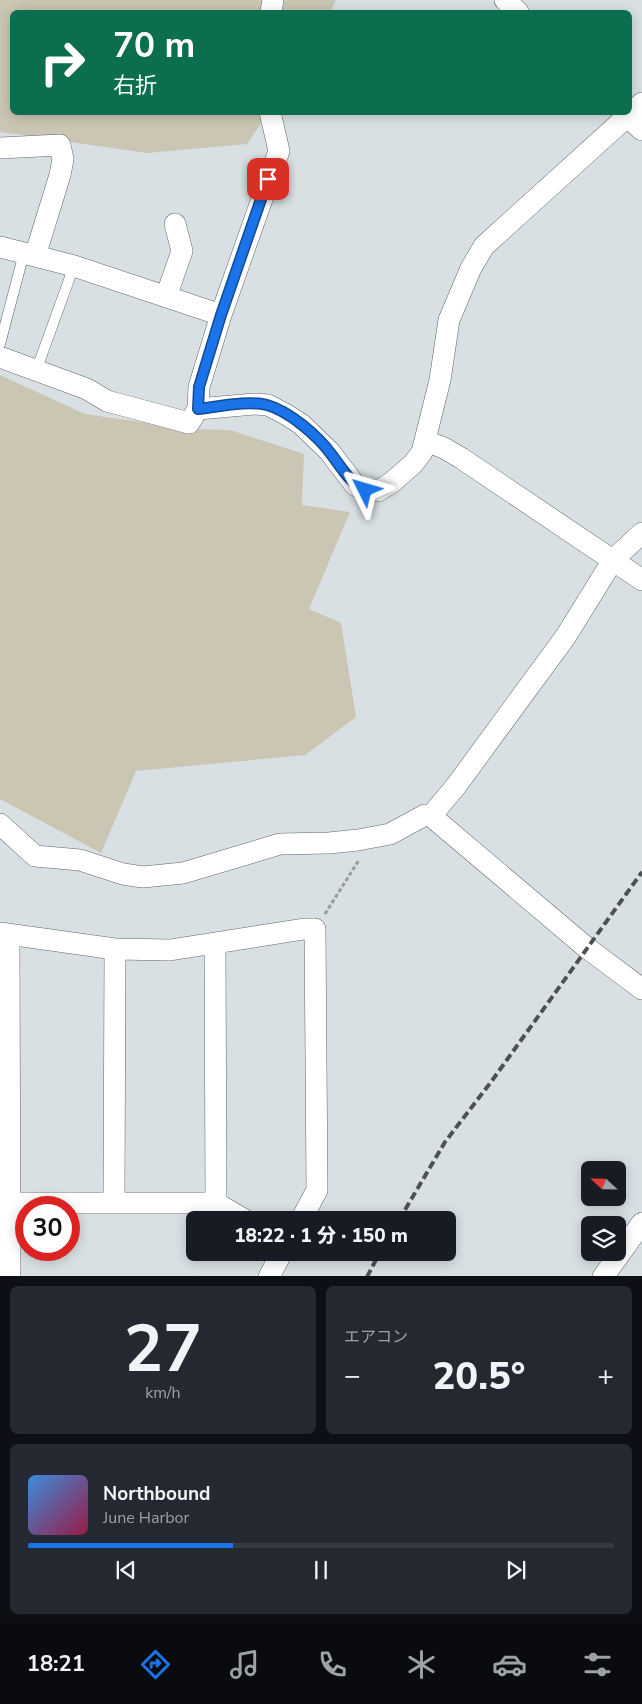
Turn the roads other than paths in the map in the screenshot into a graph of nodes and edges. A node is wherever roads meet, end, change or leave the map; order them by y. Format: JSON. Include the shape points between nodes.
{"nodes":[{"id":1,"x":505,"y":0,"type":"edge"},
{"id":2,"x":516,"y":10,"type":"edge"},
{"id":3,"x":271,"y":115,"type":"edge"},
{"id":4,"x":633,"y":116,"type":"edge"},
{"id":5,"x":0,"y":148,"type":"edge"},
{"id":6,"x":175,"y":224,"type":"dead end"},
{"id":7,"x":0,"y":248,"type":"edge"},
{"id":8,"x":29,"y":254,"type":"junction"},
{"id":9,"x":74,"y":266,"type":"junction"},
{"id":10,"x":166,"y":297,"type":"junction"},
{"id":11,"x":221,"y":315,"type":"junction"},
{"id":12,"x":0,"y":344,"type":"edge"},
{"id":13,"x":0,"y":356,"type":"edge"},
{"id":14,"x":36,"y":371,"type":"junction"},
{"id":15,"x":198,"y":409,"type":"junction"},
{"id":16,"x":426,"y":441,"type":"junction"},
{"id":17,"x":642,"y":533,"type":"edge"},
{"id":18,"x":613,"y":560,"type":"junction"},
{"id":19,"x":642,"y":580,"type":"edge"},
{"id":20,"x":431,"y":816,"type":"junction"},
{"id":21,"x":0,"y":824,"type":"edge"},
{"id":22,"x":5,"y":934,"type":"edge"},
{"id":23,"x":215,"y":942,"type":"junction"},
{"id":24,"x":115,"y":950,"type":"junction"},
{"id":25,"x":641,"y":986,"type":"edge"},
{"id":26,"x":114,"y":1203,"type":"junction"},
{"id":27,"x":216,"y":1203,"type":"junction"},
{"id":28,"x":5,"y":1204,"type":"edge"},
{"id":29,"x":230,"y":1211,"type":"edge"},
{"id":30,"x":306,"y":1211,"type":"edge"},
{"id":31,"x":642,"y":1224,"type":"edge"},
{"id":32,"x":277,"y":1261,"type":"edge"},
{"id":33,"x":10,"y":1276,"type":"edge"},
{"id":34,"x":268,"y":1276,"type":"edge"},
{"id":35,"x":603,"y":1276,"type":"edge"}],
"edges":[{"from":1,"to":2,"type":"street"},
{"from":3,"to":11,"type":"street","via":[[279,151]]},
{"from":4,"to":16,"type":"street","via":[[484,246],[449,320]]},
{"from":5,"to":8,"type":"street","via":[[60,145],[63,159],[60,175]]},
{"from":6,"to":10,"type":"street","via":[[182,251]]},
{"from":7,"to":8,"type":"street"},
{"from":8,"to":9,"type":"street"},
{"from":8,"to":12,"type":"lane"},
{"from":9,"to":10,"type":"street"},
{"from":9,"to":14,"type":"lane"},
{"from":10,"to":11,"type":"street"},
{"from":11,"to":15,"type":"street","via":[[199,387]]},
{"from":13,"to":14,"type":"street"},
{"from":14,"to":15,"type":"street","via":[[88,389],[107,401],[189,423]]},
{"from":15,"to":16,"type":"street","via":[[268,405],[301,424],[329,451],[355,485],[365,490],[378,491],[413,464]]},
{"from":16,"to":18,"type":"street","via":[[461,458]]},
{"from":17,"to":18,"type":"street"},
{"from":18,"to":19,"type":"street"},
{"from":18,"to":20,"type":"street","via":[[562,643]]},
{"from":20,"to":21,"type":"street","via":[[424,815],[390,834],[373,838],[280,844],[183,874],[143,876],[123,874],[80,860],[35,856]]},
{"from":20,"to":25,"type":"street","via":[[587,948]]},
{"from":22,"to":24,"type":"street"},
{"from":22,"to":28,"type":"street"},
{"from":23,"to":24,"type":"street","via":[[170,950]]},
{"from":23,"to":27,"type":"street"},
{"from":23,"to":30,"type":"street","via":[[315,929],[317,1190]]},
{"from":24,"to":26,"type":"street"},
{"from":26,"to":27,"type":"street"},
{"from":26,"to":28,"type":"street"},
{"from":27,"to":29,"type":"street"},
{"from":28,"to":33,"type":"street"},
{"from":31,"to":35,"type":"street"},
{"from":32,"to":34,"type":"street"}]}
